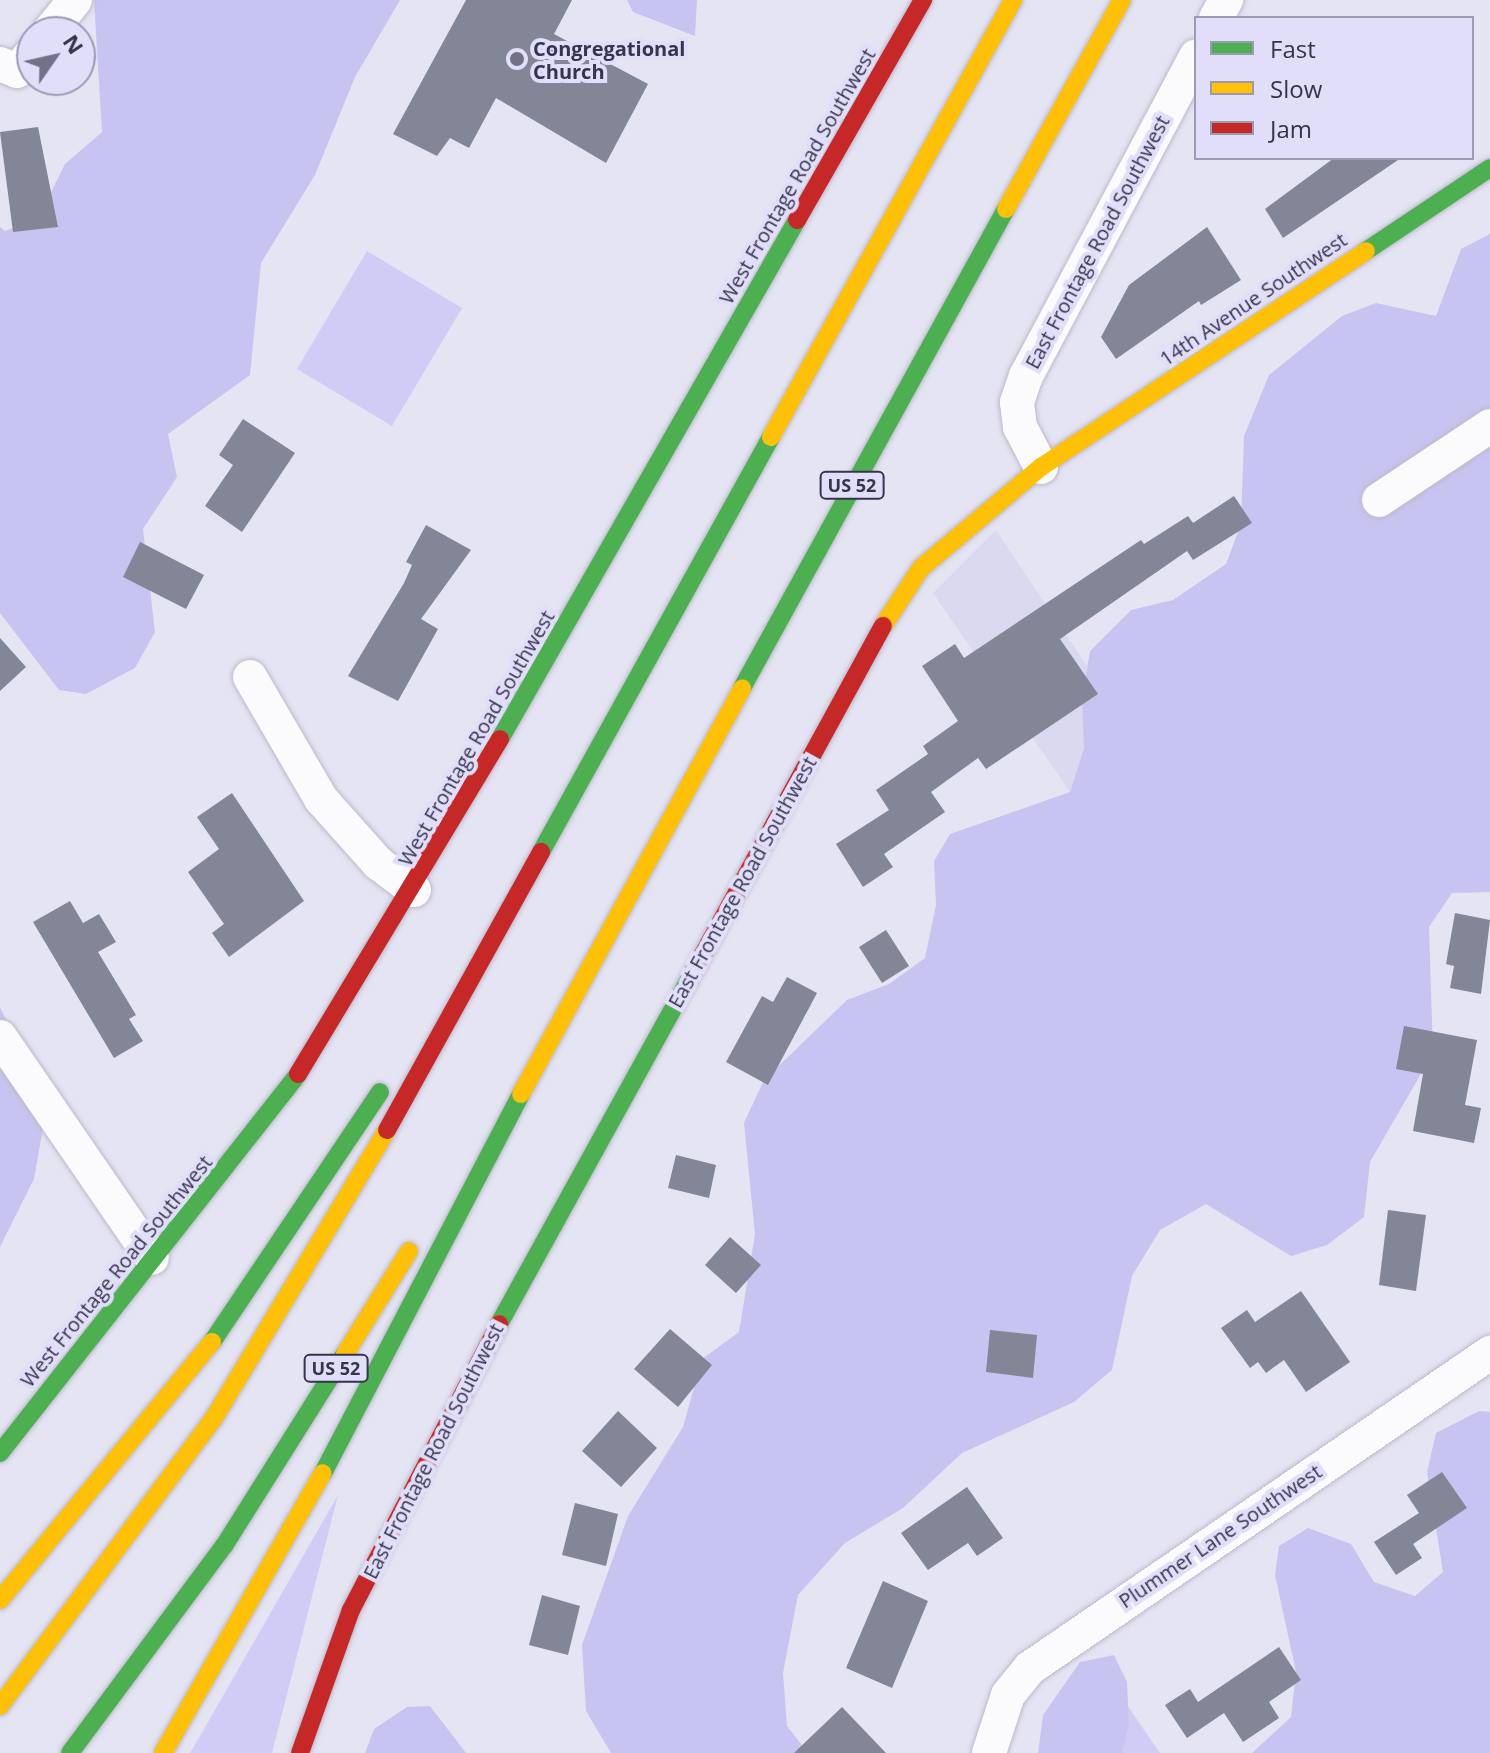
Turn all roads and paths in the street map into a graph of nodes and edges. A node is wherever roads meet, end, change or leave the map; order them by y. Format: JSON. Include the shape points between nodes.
{"nodes":[{"id":1,"x":75,"y":0,"type":"edge"},
{"id":2,"x":923,"y":0,"type":"edge"},
{"id":3,"x":1013,"y":0,"type":"edge"},
{"id":4,"x":1122,"y":0,"type":"edge"},
{"id":5,"x":62,"y":16,"type":"edge"},
{"id":6,"x":1194,"y":60,"type":"edge"},
{"id":7,"x":1490,"y":168,"type":"edge"},
{"id":8,"x":1490,"y":426,"type":"edge"},
{"id":9,"x":1041,"y":467,"type":"junction"},
{"id":10,"x":1379,"y":500,"type":"dead end"},
{"id":11,"x":250,"y":677,"type":"dead end"},
{"id":12,"x":414,"y":890,"type":"junction"},
{"id":13,"x":585,"y":971,"type":"junction"},
{"id":14,"x":453,"y":1010,"type":"junction"},
{"id":15,"x":0,"y":1037,"type":"edge"},
{"id":16,"x":442,"y":1198,"type":"dead end"},
{"id":17,"x":417,"y":1238,"type":"dead end"},
{"id":18,"x":152,"y":1258,"type":"junction"},
{"id":19,"x":1490,"y":1353,"type":"edge"},
{"id":20,"x":0,"y":1453,"type":"edge"},
{"id":21,"x":0,"y":1600,"type":"edge"},
{"id":22,"x":0,"y":1706,"type":"edge"},
{"id":23,"x":70,"y":1753,"type":"edge"},
{"id":24,"x":163,"y":1753,"type":"edge"},
{"id":25,"x":300,"y":1753,"type":"edge"},
{"id":26,"x":989,"y":1753,"type":"edge"}],
"edges":[{"from":1,"to":5,"type":"street"},
{"from":2,"to":12,"type":"main road","name":"West Frontage Road Southwest"},
{"from":3,"to":14,"type":"main road"},
{"from":4,"to":13,"type":"main road","number":"US 52"},
{"from":6,"to":9,"type":"street","name":"East Frontage Road Southwest","via":[[1026,376],[1017,402],[1020,427]]},
{"from":7,"to":9,"type":"main road","name":"14th Avenue Southwest"},
{"from":8,"to":10,"type":"street"},
{"from":9,"to":25,"type":"main road","name":"East Frontage Road Southwest","via":[[960,530],[893,609],[466,1383],[351,1610]]},
{"from":11,"to":12,"type":"street","via":[[321,799],[378,863]]},
{"from":12,"to":18,"type":"main road","name":"West Frontage Road Southwest","via":[[272,1113]]},
{"from":13,"to":16,"type":"main road","number":"US 52"},
{"from":13,"to":24,"type":"main road","via":[[280,1555]]},
{"from":14,"to":21,"type":"main road","via":[[372,1101],[207,1350]]},
{"from":14,"to":22,"type":"main road","via":[[273,1327],[160,1495]]},
{"from":15,"to":18,"type":"street"},
{"from":17,"to":23,"type":"main road","number":"US 52","via":[[224,1546]]},
{"from":18,"to":20,"type":"main road","name":"West Frontage Road Southwest"},
{"from":19,"to":26,"type":"street","name":"Plummer Lane Southwest","via":[[1030,1668],[1008,1695]]}]}
